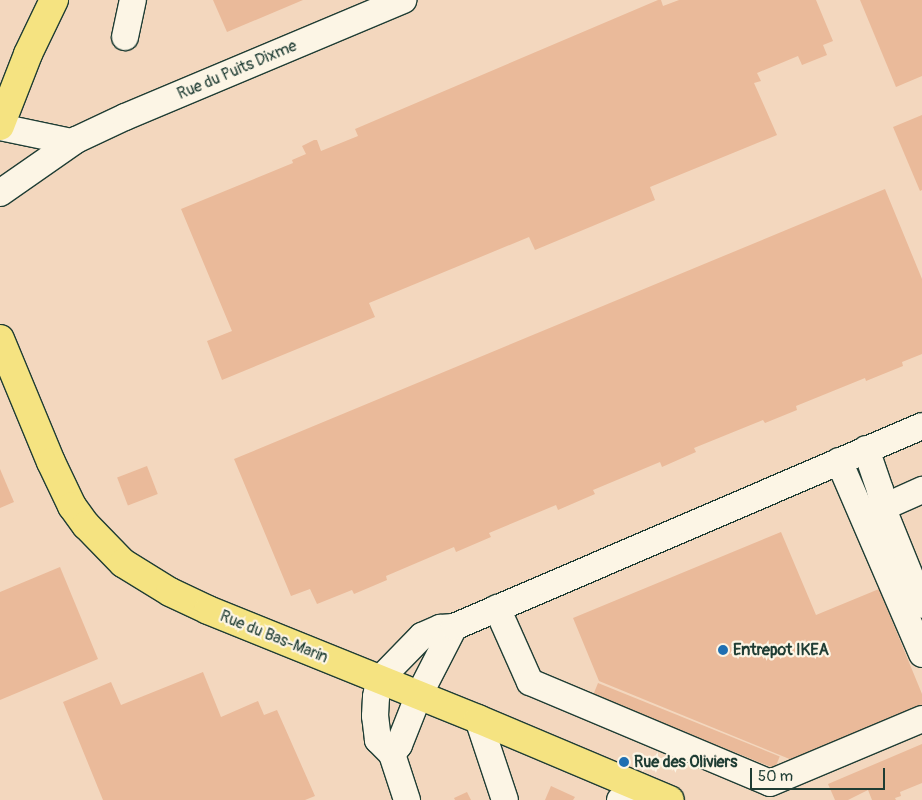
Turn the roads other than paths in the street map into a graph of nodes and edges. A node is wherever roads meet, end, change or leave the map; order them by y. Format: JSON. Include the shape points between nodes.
{"nodes":[{"id":1,"x":54,"y":0,"type":"edge"},
{"id":2,"x":133,"y":0,"type":"edge"},
{"id":3,"x":404,"y":0,"type":"edge"},
{"id":4,"x":125,"y":37,"type":"dead end"},
{"id":5,"x":0,"y":127,"type":"edge"},
{"id":6,"x":72,"y":142,"type":"junction"},
{"id":7,"x":0,"y":193,"type":"edge"},
{"id":8,"x":0,"y":339,"type":"edge"},
{"id":9,"x":922,"y":426,"type":"edge"},
{"id":10,"x":866,"y":450,"type":"junction"},
{"id":11,"x":840,"y":461,"type":"junction"},
{"id":12,"x":921,"y":492,"type":"edge"},
{"id":13,"x":884,"y":507,"type":"junction"},
{"id":14,"x":922,"y":605,"type":"edge"},
{"id":15,"x":497,"y":608,"type":"junction"},
{"id":16,"x":454,"y":627,"type":"junction"},
{"id":17,"x":922,"y":654,"type":"edge"},
{"id":18,"x":379,"y":680,"type":"junction"},
{"id":19,"x":418,"y":696,"type":"junction"},
{"id":20,"x":478,"y":719,"type":"junction"},
{"id":21,"x":922,"y":719,"type":"edge"},
{"id":22,"x":392,"y":754,"type":"junction"},
{"id":23,"x":629,"y":793,"type":"edge"},
{"id":24,"x":407,"y":800,"type":"edge"},
{"id":25,"x":505,"y":800,"type":"edge"},
{"id":26,"x":670,"y":800,"type":"edge"}],
"edges":[{"from":1,"to":5,"type":"main road","via":[[28,54]]},
{"from":2,"to":4,"type":"street"},
{"from":3,"to":6,"type":"street","name":"Rue du Puits Dixme","via":[[124,116]]},
{"from":5,"to":6,"type":"street"},
{"from":6,"to":7,"type":"street","name":"Rue du Puits Dixme"},
{"from":8,"to":18,"type":"main road","name":"Rue du Bas-Marin","via":[[61,484],[82,519],[108,549],[142,575],[177,595]]},
{"from":9,"to":10,"type":"street"},
{"from":10,"to":11,"type":"street"},
{"from":10,"to":13,"type":"street"},
{"from":11,"to":15,"type":"street"},
{"from":11,"to":17,"type":"street"},
{"from":12,"to":13,"type":"street"},
{"from":13,"to":14,"type":"street"},
{"from":15,"to":16,"type":"street"},
{"from":15,"to":21,"type":"street","via":[[530,682],[770,783]]},
{"from":16,"to":18,"type":"street","via":[[440,628],[422,636]]},
{"from":16,"to":19,"type":"street"},
{"from":18,"to":19,"type":"main road","name":"Rue du Bas-Marin"},
{"from":18,"to":22,"type":"street","via":[[376,730],[378,740]]},
{"from":19,"to":20,"type":"main road","name":"Rue du Bas-Marin"},
{"from":19,"to":22,"type":"street"},
{"from":20,"to":23,"type":"main road","name":"Rue du Bas-Marin"},
{"from":20,"to":25,"type":"street"},
{"from":22,"to":24,"type":"street"},
{"from":23,"to":26,"type":"main road","name":"Rue du Bas-Marin"}]}
